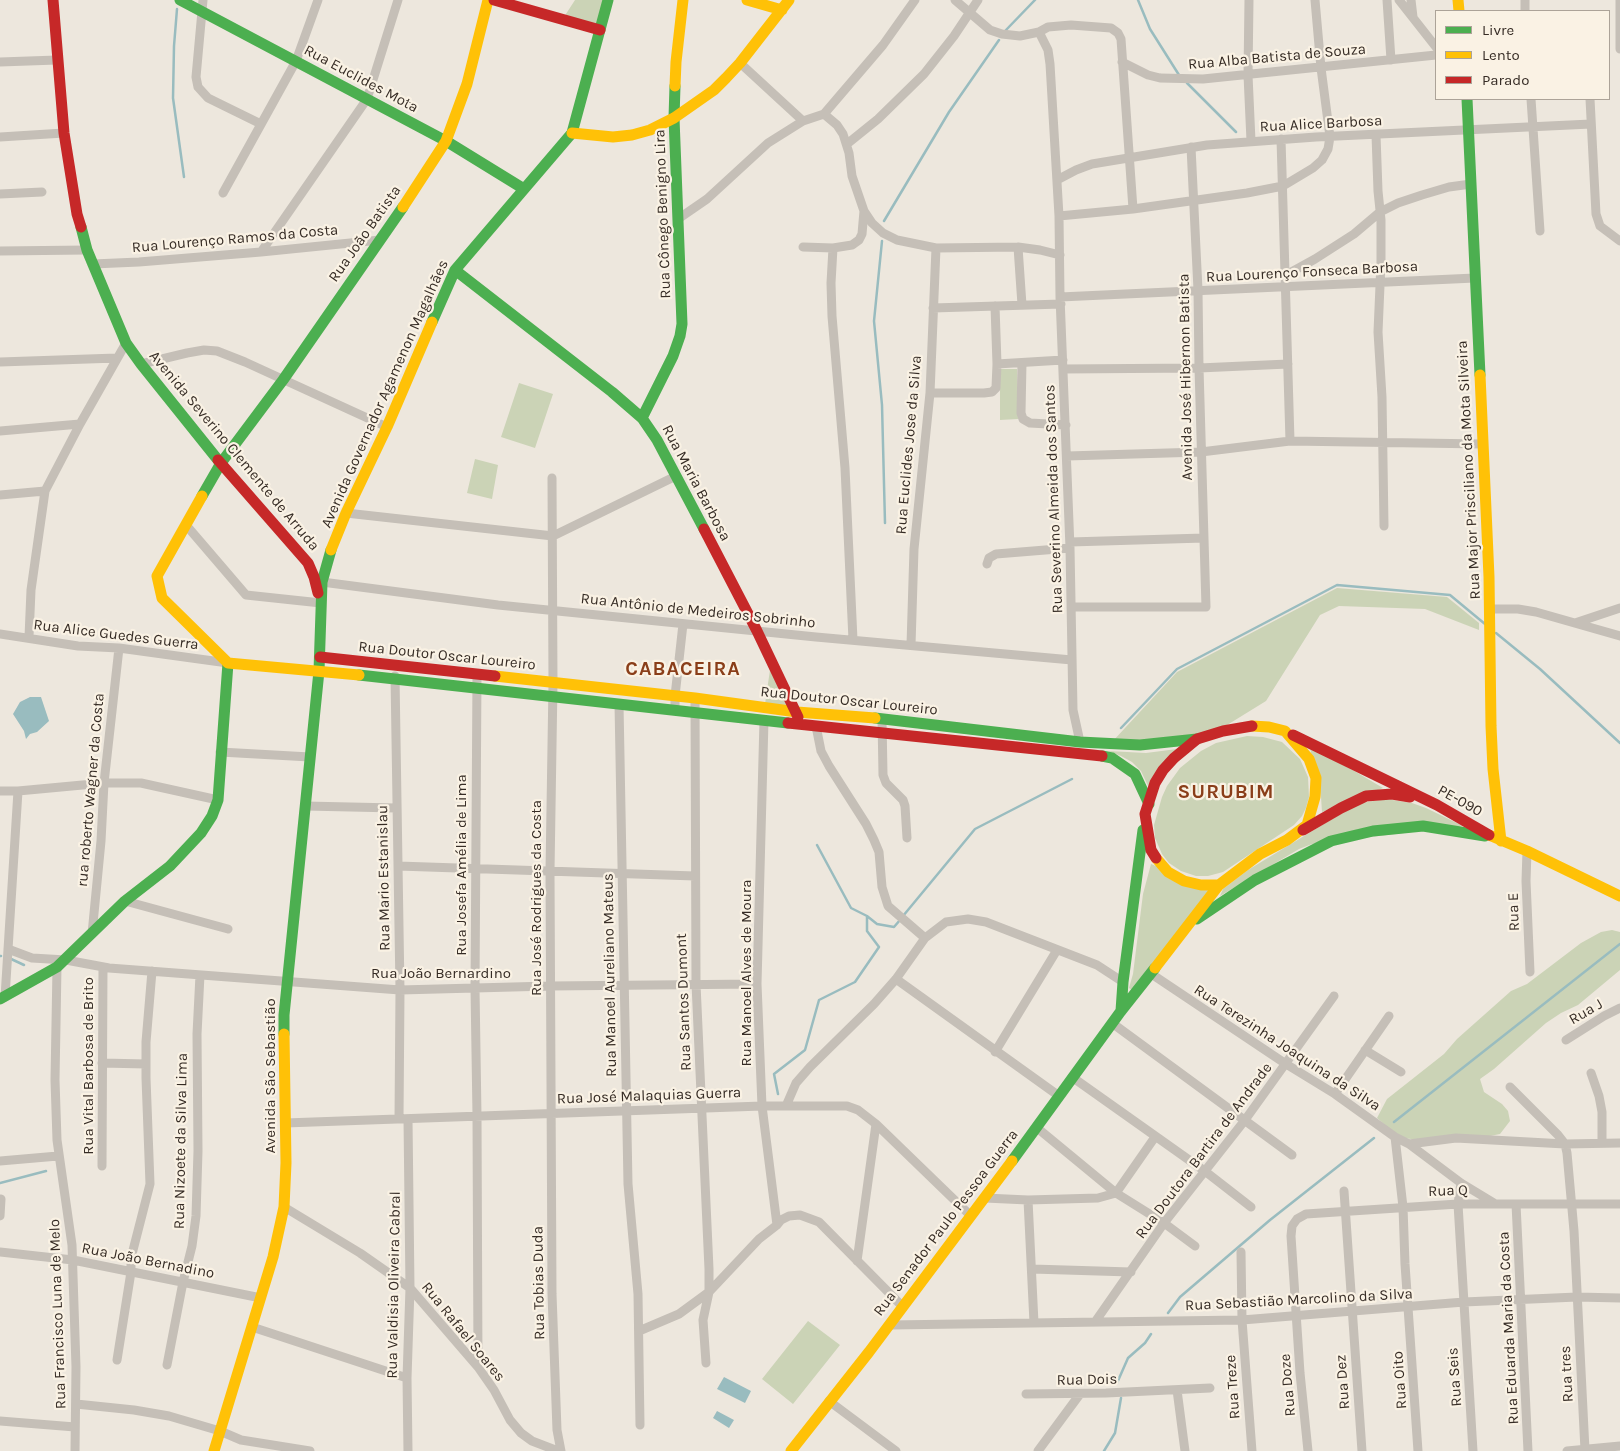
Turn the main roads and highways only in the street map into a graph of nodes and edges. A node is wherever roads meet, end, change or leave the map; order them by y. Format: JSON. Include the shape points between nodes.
{"nodes":[{"id":1,"x":53,"y":0,"type":"edge"},
{"id":2,"x":180,"y":0,"type":"edge"},
{"id":3,"x":488,"y":0,"type":"edge"},
{"id":4,"x":494,"y":0,"type":"edge"},
{"id":5,"x":608,"y":0,"type":"edge"},
{"id":6,"x":683,"y":0,"type":"edge"},
{"id":7,"x":747,"y":0,"type":"edge"},
{"id":8,"x":789,"y":0,"type":"edge"},
{"id":9,"x":203,"y":6,"type":"edge"},
{"id":10,"x":782,"y":10,"type":"junction"},
{"id":11,"x":600,"y":30,"type":"junction"},
{"id":12,"x":1467,"y":100,"type":"edge"},
{"id":13,"x":674,"y":118,"type":"junction"},
{"id":14,"x":572,"y":133,"type":"junction"},
{"id":15,"x":446,"y":142,"type":"junction"},
{"id":16,"x":524,"y":189,"type":"junction"},
{"id":17,"x":455,"y":270,"type":"junction"},
{"id":18,"x":642,"y":418,"type":"junction"},
{"id":19,"x":221,"y":463,"type":"junction"},
{"id":20,"x":320,"y":603,"type":"junction"},
{"id":21,"x":320,"y":657,"type":"junction"},
{"id":22,"x":228,"y":663,"type":"junction"},
{"id":23,"x":319,"y":671,"type":"junction"},
{"id":24,"x":796,"y":712,"type":"junction"},
{"id":25,"x":801,"y":724,"type":"junction"},
{"id":26,"x":1285,"y":731,"type":"junction"},
{"id":27,"x":1197,"y":739,"type":"junction"},
{"id":28,"x":1437,"y":805,"type":"junction"},
{"id":29,"x":1147,"y":809,"type":"junction"},
{"id":30,"x":1497,"y":839,"type":"junction"},
{"id":31,"x":1286,"y":840,"type":"junction"},
{"id":32,"x":1219,"y":885,"type":"junction"},
{"id":33,"x":1620,"y":896,"type":"edge"},
{"id":34,"x":1188,"y":925,"type":"junction"},
{"id":35,"x":3,"y":998,"type":"edge"},
{"id":36,"x":1121,"y":1011,"type":"junction"},
{"id":37,"x":214,"y":1451,"type":"edge"},
{"id":38,"x":791,"y":1451,"type":"edge"}],
"edges":[{"from":1,"to":19,"type":"main road","name":"Avenida Severino Clemente de Arruda","via":[[64,133],[77,214],[87,250],[126,343]]},
{"from":2,"to":9,"type":"main road","name":"Rua Euclides Mota"},
{"from":3,"to":15,"type":"main road","name":"Rua João Batista","via":[[467,84]]},
{"from":4,"to":11,"type":"main road"},
{"from":5,"to":11,"type":"main road","name":"Avenida Governador Agamenon Magalhães"},
{"from":6,"to":13,"type":"main road","name":"Rua Cônego Benigno Lira"},
{"from":7,"to":10,"type":"main road"},
{"from":8,"to":10,"type":"main road"},
{"from":9,"to":15,"type":"main road","name":"Rua Euclides Mota","via":[[296,61]]},
{"from":10,"to":13,"type":"main road","via":[[740,64],[714,90]]},
{"from":11,"to":14,"type":"main road","name":"Avenida Governador Agamenon Magalhães"},
{"from":12,"to":30,"type":"main road","name":"Rua Major Prisciliano da Mota Silveira"},
{"from":13,"to":14,"type":"main road","via":[[632,135],[613,137]]},
{"from":13,"to":18,"type":"main road","name":"Rua Cônego Benigno Lira","via":[[682,324],[673,356]]},
{"from":14,"to":16,"type":"main road","name":"Avenida Governador Agamenon Magalhães"},
{"from":15,"to":16,"type":"main road","name":"Rua Euclides Mota"},
{"from":15,"to":19,"type":"main road","name":"Rua João Batista","via":[[283,380]]},
{"from":16,"to":17,"type":"main road","name":"Avenida Governador Agamenon Magalhães"},
{"from":17,"to":18,"type":"main road","name":"Rua Maria Barbosa"},
{"from":17,"to":20,"type":"main road","name":"Avenida Governador Agamenon Magalhães","via":[[346,514],[331,551]]},
{"from":18,"to":24,"type":"main road","name":"Rua Maria Barbosa","via":[[676,476]]},
{"from":19,"to":20,"type":"main road","name":"Avenida Severino Clemente de Arruda","via":[[308,563]]},
{"from":19,"to":22,"type":"main road","name":"Rua João Batista","via":[[157,576],[162,598]]},
{"from":20,"to":21,"type":"main road","name":"Avenida São Sebastião"},
{"from":21,"to":23,"type":"main road","name":"Avenida São Sebastião"},
{"from":21,"to":24,"type":"main road","name":"Rua Doutor Oscar Loureiro"},
{"from":22,"to":23,"type":"main road","name":"Rua Doutor Oscar Loureiro"},
{"from":22,"to":35,"type":"main road","via":[[218,800],[208,822],[185,852],[125,901],[62,963]]},
{"from":23,"to":25,"type":"main road","name":"Rua Doutor Oscar Loureiro"},
{"from":23,"to":37,"type":"main road","name":"Avenida São Sebastião","via":[[283,1024],[284,1207],[261,1298]]},
{"from":24,"to":25,"type":"main road","name":"Rua Maria Barbosa"},
{"from":24,"to":27,"type":"main road","name":"Rua Doutor Oscar Loureiro","via":[[1080,742],[1140,745]]},
{"from":25,"to":29,"type":"main road","name":"Rua Doutor Oscar Loureiro","via":[[1112,758],[1135,774]]},
{"from":26,"to":27,"type":"main road","number":"PE-090","via":[[1252,726],[1223,730]]},
{"from":26,"to":28,"type":"main road","name":"PE-090","number":"PE-090"},
{"from":26,"to":31,"type":"main road","number":"PE-090","via":[[1309,759],[1316,778],[1315,797],[1307,825]]},
{"from":27,"to":29,"type":"main road","number":"PE-090","via":[[1163,770]]},
{"from":28,"to":30,"type":"main road","name":"PE-090","number":"PE-090"},
{"from":28,"to":31,"type":"main road","number":"PE-090","via":[[1392,794],[1366,796]]},
{"from":29,"to":32,"type":"main road","number":"PE-090","via":[[1151,850],[1168,872],[1184,881]]},
{"from":29,"to":36,"type":"main road","number":"PE-090"},
{"from":30,"to":33,"type":"main road","name":"PE-090","number":"PE-090"},
{"from":30,"to":34,"type":"main road","number":"PE-090","via":[[1423,826],[1373,831],[1331,842],[1255,880]]},
{"from":31,"to":32,"type":"main road","number":"PE-090","via":[[1260,854]]},
{"from":32,"to":34,"type":"main road","number":"PE-090"},
{"from":34,"to":36,"type":"main road","number":"PE-090"},
{"from":36,"to":38,"type":"main road","name":"Rua Senador Paulo Pessoa Guerra","number":"PE-090","via":[[890,1325]]}]}
